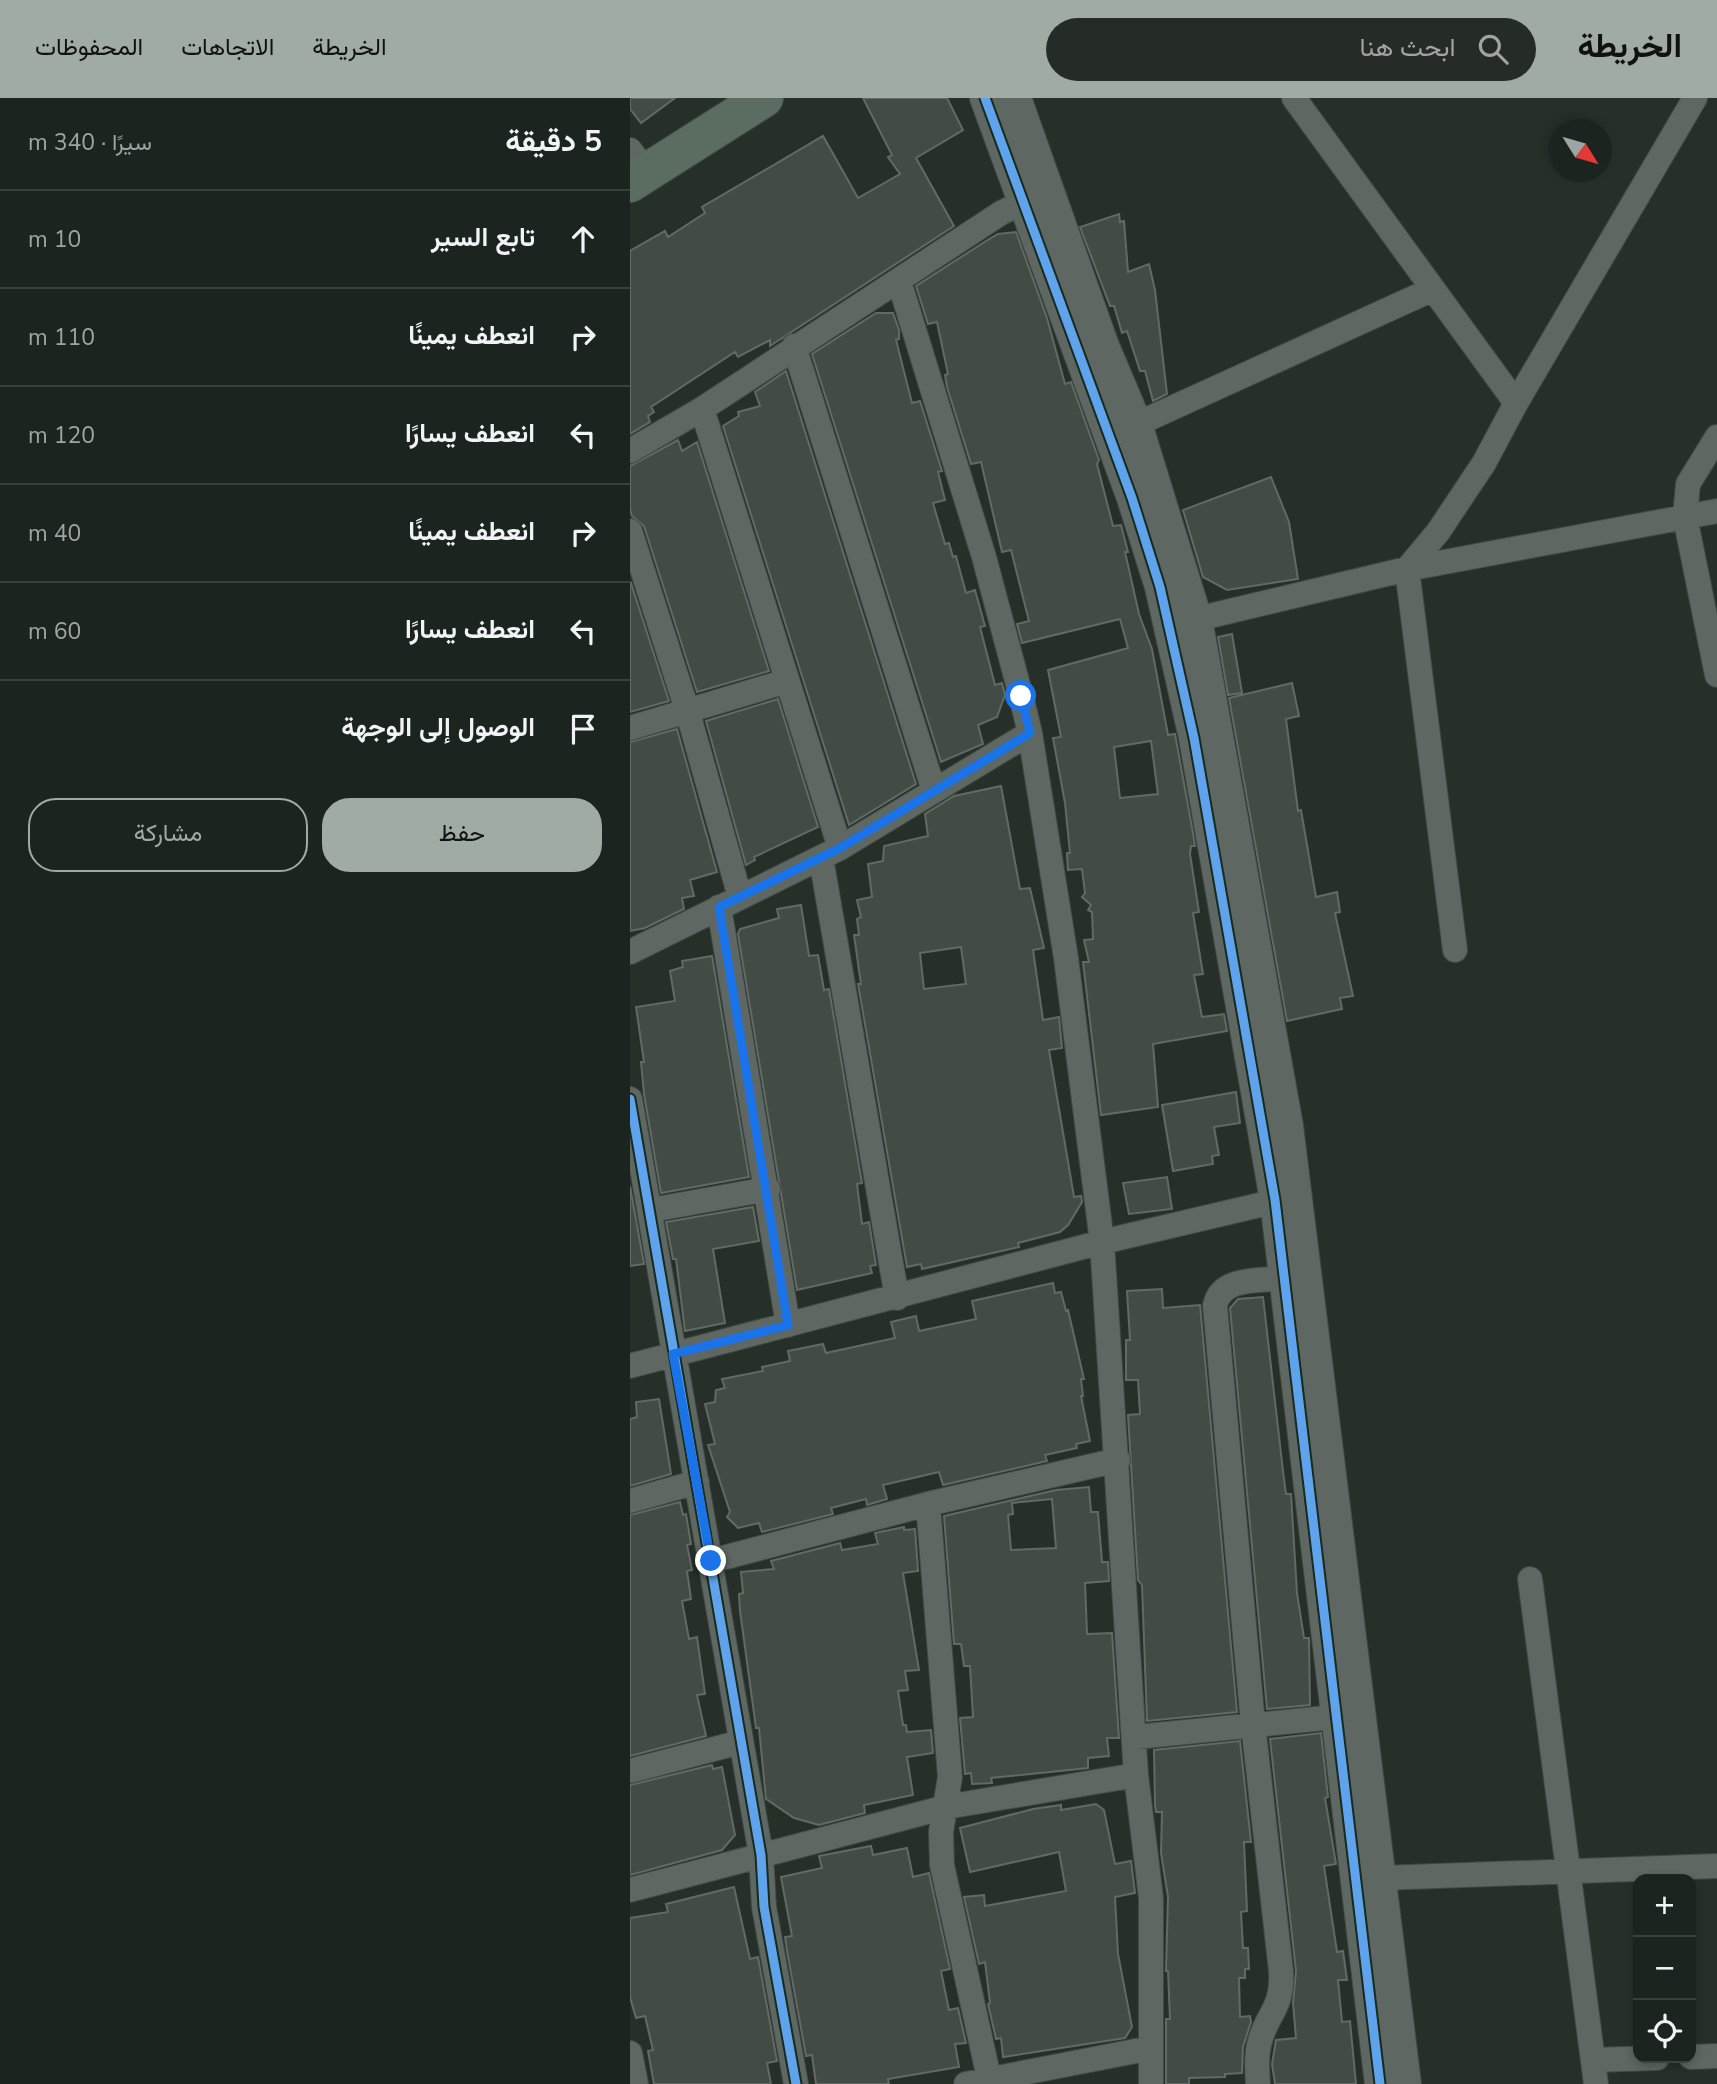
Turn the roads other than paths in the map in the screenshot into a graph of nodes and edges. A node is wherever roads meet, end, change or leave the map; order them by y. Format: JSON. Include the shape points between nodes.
{"nodes":[{"id":1,"x":733,"y":98,"type":"edge"},
{"id":2,"x":764,"y":98,"type":"edge"},
{"id":3,"x":985,"y":98,"type":"edge"},
{"id":4,"x":1016,"y":98,"type":"edge"},
{"id":5,"x":1294,"y":98,"type":"edge"},
{"id":6,"x":1695,"y":98,"type":"edge"},
{"id":7,"x":632,"y":163,"type":"edge"},
{"id":8,"x":1037,"y":195,"type":"junction"},
{"id":9,"x":899,"y":281,"type":"junction"},
{"id":10,"x":1431,"y":290,"type":"junction"},
{"id":11,"x":794,"y":346,"type":"junction"},
{"id":12,"x":1516,"y":403,"type":"junction"},
{"id":13,"x":702,"y":409,"type":"junction"},
{"id":14,"x":1137,"y":424,"type":"junction"},
{"id":15,"x":1717,"y":438,"type":"edge"},
{"id":16,"x":630,"y":451,"type":"edge"},
{"id":17,"x":1717,"y":511,"type":"edge"},
{"id":18,"x":1685,"y":517,"type":"junction"},
{"id":19,"x":630,"y":531,"type":"edge"},
{"id":20,"x":1407,"y":569,"type":"junction"},
{"id":21,"x":1197,"y":619,"type":"junction"},
{"id":22,"x":1717,"y":675,"type":"edge"},
{"id":23,"x":787,"y":681,"type":"junction"},
{"id":24,"x":688,"y":713,"type":"junction"},
{"id":25,"x":630,"y":728,"type":"edge"},
{"id":26,"x":1030,"y":733,"type":"junction"},
{"id":27,"x":934,"y":791,"type":"junction"},
{"id":28,"x":830,"y":853,"type":"junction"},
{"id":29,"x":729,"y":902,"type":"junction"},
{"id":30,"x":1455,"y":950,"type":"dead end"},
{"id":31,"x":630,"y":952,"type":"edge"},
{"id":32,"x":630,"y":1099,"type":"edge"},
{"id":33,"x":633,"y":1144,"type":"edge"},
{"id":34,"x":768,"y":1189,"type":"junction"},
{"id":35,"x":1287,"y":1198,"type":"junction"},
{"id":36,"x":650,"y":1210,"type":"junction"},
{"id":37,"x":1102,"y":1242,"type":"junction"},
{"id":38,"x":1285,"y":1278,"type":"junction"},
{"id":39,"x":897,"y":1298,"type":"junction"},
{"id":40,"x":788,"y":1325,"type":"junction"},
{"id":41,"x":673,"y":1354,"type":"junction"},
{"id":42,"x":630,"y":1366,"type":"edge"},
{"id":43,"x":1118,"y":1460,"type":"junction"},
{"id":44,"x":696,"y":1482,"type":"junction"},
{"id":45,"x":630,"y":1501,"type":"edge"},
{"id":46,"x":928,"y":1504,"type":"junction"},
{"id":47,"x":711,"y":1561,"type":"junction"},
{"id":48,"x":1530,"y":1579,"type":"dead end"},
{"id":49,"x":1335,"y":1717,"type":"junction"},
{"id":50,"x":1253,"y":1724,"type":"junction"},
{"id":51,"x":1136,"y":1737,"type":"junction"},
{"id":52,"x":741,"y":1742,"type":"junction"},
{"id":53,"x":630,"y":1771,"type":"edge"},
{"id":54,"x":1136,"y":1775,"type":"junction"},
{"id":55,"x":946,"y":1807,"type":"junction"},
{"id":56,"x":761,"y":1855,"type":"junction"},
{"id":57,"x":1717,"y":1866,"type":"edge"},
{"id":58,"x":1567,"y":1871,"type":"junction"},
{"id":59,"x":1381,"y":1878,"type":"junction"},
{"id":60,"x":630,"y":1890,"type":"edge"},
{"id":61,"x":1151,"y":2048,"type":"junction"},
{"id":62,"x":630,"y":2053,"type":"edge"},
{"id":63,"x":1717,"y":2056,"type":"edge"},
{"id":64,"x":1696,"y":2057,"type":"edge"},
{"id":65,"x":1634,"y":2063,"type":"edge"},
{"id":66,"x":1594,"y":2072,"type":"edge"},
{"id":67,"x":978,"y":2081,"type":"edge"},
{"id":68,"x":636,"y":2084,"type":"edge"},
{"id":69,"x":796,"y":2084,"type":"edge"},
{"id":70,"x":1152,"y":2084,"type":"edge"},
{"id":71,"x":1258,"y":2084,"type":"edge"},
{"id":72,"x":1380,"y":2084,"type":"edge"},
{"id":73,"x":1406,"y":2084,"type":"edge"}],
"edges":[{"from":1,"to":7,"type":"main road"},
{"from":2,"to":7,"type":"main road"},
{"from":3,"to":8,"type":"street"},
{"from":4,"to":8,"type":"street"},
{"from":5,"to":10,"type":"street"},
{"from":6,"to":12,"type":"street"},
{"from":8,"to":9,"type":"street","via":[[1001,213]]},
{"from":8,"to":14,"type":"street"},
{"from":8,"to":35,"type":"street","via":[[1179,662]]},
{"from":9,"to":11,"type":"street"},
{"from":9,"to":26,"type":"street","via":[[984,557]]},
{"from":10,"to":12,"type":"street"},
{"from":10,"to":14,"type":"street"},
{"from":11,"to":13,"type":"street"},
{"from":11,"to":27,"type":"street"},
{"from":12,"to":20,"type":"street","via":[[1459,502]]},
{"from":13,"to":16,"type":"street"},
{"from":13,"to":23,"type":"street"},
{"from":14,"to":21,"type":"street"},
{"from":15,"to":18,"type":"street","via":[[1688,484]]},
{"from":17,"to":18,"type":"street"},
{"from":18,"to":20,"type":"street"},
{"from":18,"to":22,"type":"street"},
{"from":19,"to":24,"type":"street"},
{"from":20,"to":21,"type":"street"},
{"from":20,"to":30,"type":"street"},
{"from":21,"to":35,"type":"street","via":[[1248,891]]},
{"from":23,"to":24,"type":"street"},
{"from":23,"to":28,"type":"street"},
{"from":24,"to":25,"type":"street"},
{"from":24,"to":29,"type":"street"},
{"from":26,"to":27,"type":"street"},
{"from":26,"to":37,"type":"street","via":[[1066,958]]},
{"from":27,"to":28,"type":"street"},
{"from":28,"to":29,"type":"street"},
{"from":28,"to":39,"type":"street"},
{"from":29,"to":31,"type":"street"},
{"from":29,"to":34,"type":"street"},
{"from":32,"to":33,"type":"street"},
{"from":33,"to":36,"type":"street"},
{"from":34,"to":36,"type":"street"},
{"from":34,"to":40,"type":"street"},
{"from":35,"to":37,"type":"street"},
{"from":35,"to":38,"type":"street"},
{"from":35,"to":59,"type":"street"},
{"from":36,"to":41,"type":"street"},
{"from":37,"to":39,"type":"street"},
{"from":37,"to":43,"type":"street"},
{"from":38,"to":49,"type":"street"},
{"from":38,"to":50,"type":"street","via":[[1230,1284],[1222,1289],[1215,1306]]},
{"from":39,"to":40,"type":"street"},
{"from":40,"to":41,"type":"street"},
{"from":41,"to":42,"type":"street"},
{"from":41,"to":44,"type":"street"},
{"from":43,"to":46,"type":"street"},
{"from":43,"to":51,"type":"street"},
{"from":44,"to":45,"type":"street"},
{"from":44,"to":47,"type":"street"},
{"from":46,"to":47,"type":"street"},
{"from":46,"to":55,"type":"street","via":[[950,1777]]},
{"from":47,"to":52,"type":"street"},
{"from":48,"to":58,"type":"street"},
{"from":49,"to":50,"type":"street"},
{"from":49,"to":72,"type":"street"},
{"from":50,"to":51,"type":"street"},
{"from":50,"to":71,"type":"street","via":[[1282,1992],[1259,2044]]},
{"from":51,"to":54,"type":"street"},
{"from":52,"to":53,"type":"street"},
{"from":52,"to":56,"type":"street"},
{"from":54,"to":55,"type":"street"},
{"from":54,"to":61,"type":"street","via":[[1151,1898]]},
{"from":55,"to":56,"type":"street"},
{"from":55,"to":67,"type":"street","via":[[942,1865]]},
{"from":56,"to":60,"type":"street"},
{"from":56,"to":69,"type":"street","via":[[764,1907]]},
{"from":57,"to":58,"type":"street"},
{"from":58,"to":59,"type":"street"},
{"from":58,"to":66,"type":"street"},
{"from":59,"to":73,"type":"street"},
{"from":61,"to":67,"type":"street"},
{"from":61,"to":70,"type":"street"},
{"from":62,"to":68,"type":"street"},
{"from":63,"to":64,"type":"street"},
{"from":65,"to":66,"type":"street"}]}
